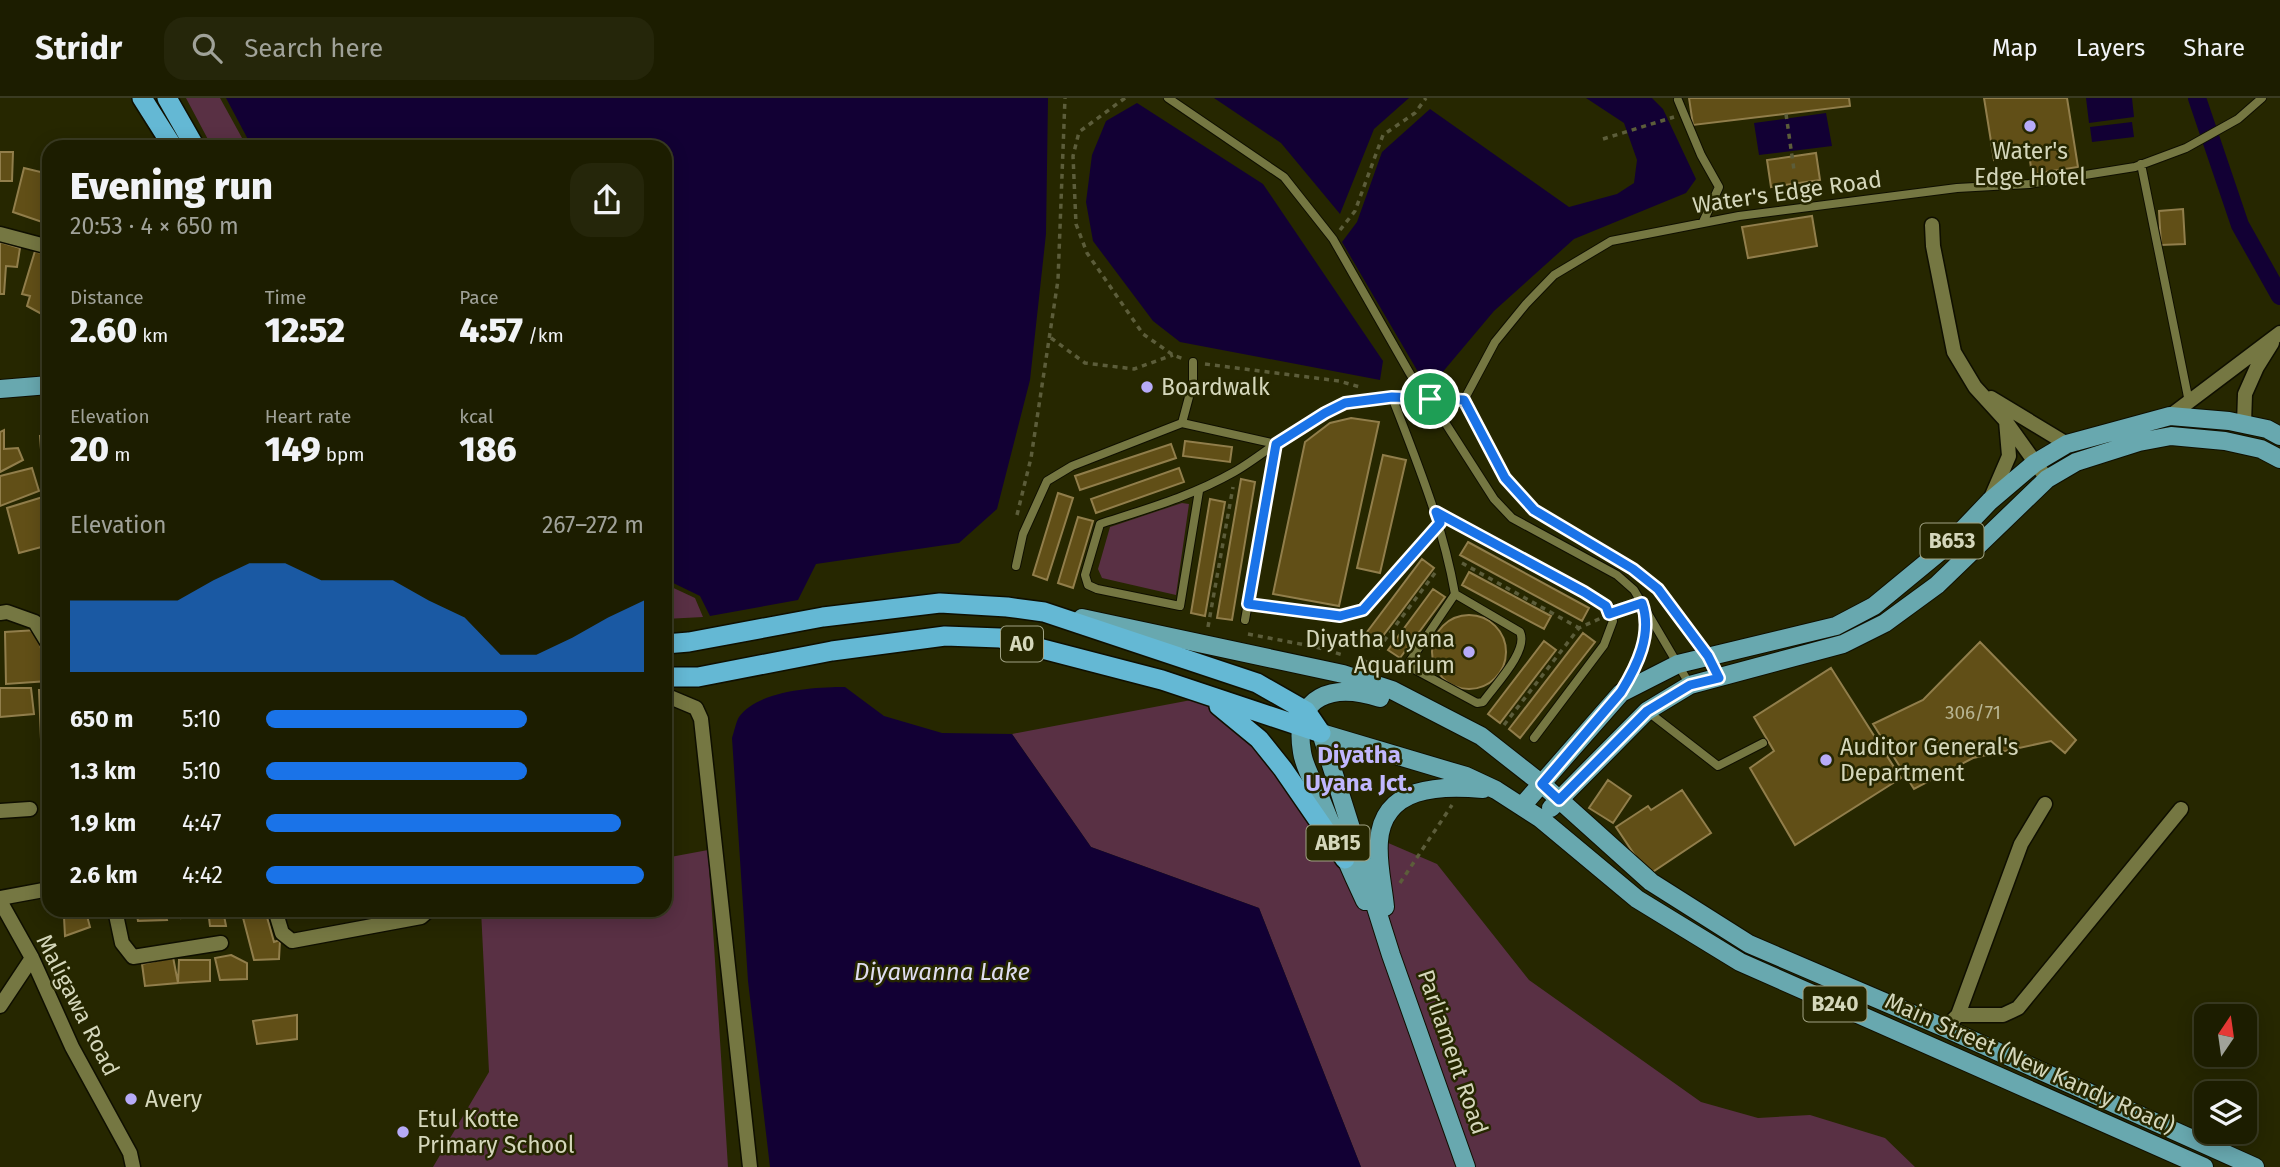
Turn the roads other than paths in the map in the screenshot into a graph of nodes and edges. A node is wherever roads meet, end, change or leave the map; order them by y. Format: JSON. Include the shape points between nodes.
{"nodes":[{"id":1,"x":142,"y":98,"type":"edge"},
{"id":2,"x":167,"y":98,"type":"edge"},
{"id":3,"x":1168,"y":98,"type":"edge"},
{"id":4,"x":2262,"y":98,"type":"edge"},
{"id":5,"x":1678,"y":100,"type":"edge"},
{"id":6,"x":169,"y":140,"type":"edge"},
{"id":7,"x":191,"y":140,"type":"edge"},
{"id":8,"x":2141,"y":164,"type":"junction"},
{"id":9,"x":1703,"y":222,"type":"junction"},
{"id":10,"x":1932,"y":225,"type":"dead end"},
{"id":11,"x":0,"y":234,"type":"edge"},
{"id":12,"x":42,"y":245,"type":"edge"},
{"id":13,"x":2278,"y":335,"type":"edge"},
{"id":14,"x":1193,"y":362,"type":"road end"},
{"id":15,"x":42,"y":386,"type":"edge"},
{"id":16,"x":1975,"y":387,"type":"junction"},
{"id":17,"x":0,"y":389,"type":"edge"},
{"id":18,"x":1392,"y":397,"type":"junction"},
{"id":19,"x":1430,"y":399,"type":"junction"},
{"id":20,"x":1464,"y":400,"type":"junction"},
{"id":21,"x":2189,"y":402,"type":"junction"},
{"id":22,"x":2170,"y":416,"type":"junction"},
{"id":23,"x":2006,"y":421,"type":"junction"},
{"id":24,"x":2236,"y":422,"type":"junction"},
{"id":25,"x":1182,"y":423,"type":"junction"},
{"id":26,"x":2280,"y":436,"type":"edge"},
{"id":27,"x":2225,"y":441,"type":"junction"},
{"id":28,"x":1276,"y":444,"type":"junction"},
{"id":29,"x":2067,"y":444,"type":"junction"},
{"id":30,"x":2280,"y":459,"type":"edge"},
{"id":31,"x":2035,"y":463,"type":"junction"},
{"id":32,"x":2047,"y":479,"type":"junction"},
{"id":33,"x":1199,"y":491,"type":"junction"},
{"id":34,"x":1990,"y":501,"type":"junction"},
{"id":35,"x":1436,"y":512,"type":"junction"},
{"id":36,"x":1440,"y":523,"type":"junction"},
{"id":37,"x":1948,"y":545,"type":"junction"},
{"id":38,"x":1963,"y":559,"type":"junction"},
{"id":39,"x":1016,"y":566,"type":"dead end"},
{"id":40,"x":1455,"y":594,"type":"junction"},
{"id":41,"x":1248,"y":604,"type":"junction"},
{"id":42,"x":1645,"y":611,"type":"junction"},
{"id":43,"x":1044,"y":612,"type":"junction"},
{"id":44,"x":0,"y":613,"type":"edge"},
{"id":45,"x":1245,"y":620,"type":"dead end"},
{"id":46,"x":42,"y":634,"type":"edge"},
{"id":47,"x":672,"y":643,"type":"edge"},
{"id":48,"x":1708,"y":656,"type":"junction"},
{"id":49,"x":1678,"y":664,"type":"junction"},
{"id":50,"x":672,"y":677,"type":"edge"},
{"id":51,"x":1719,"y":678,"type":"junction"},
{"id":52,"x":1690,"y":685,"type":"junction"},
{"id":53,"x":1621,"y":692,"type":"junction"},
{"id":54,"x":1207,"y":696,"type":"junction"},
{"id":55,"x":672,"y":698,"type":"edge"},
{"id":56,"x":1647,"y":711,"type":"junction"},
{"id":57,"x":1303,"y":718,"type":"junction"},
{"id":58,"x":1450,"y":719,"type":"junction"},
{"id":59,"x":1321,"y":733,"type":"junction"},
{"id":60,"x":1534,"y":738,"type":"dead end"},
{"id":61,"x":1763,"y":743,"type":"dead end"},
{"id":62,"x":1542,"y":784,"type":"junction"},
{"id":63,"x":1496,"y":790,"type":"junction"},
{"id":64,"x":1559,"y":800,"type":"junction"},
{"id":65,"x":2045,"y":804,"type":"dead end"},
{"id":66,"x":1522,"y":806,"type":"junction"},
{"id":67,"x":30,"y":809,"type":"dead end"},
{"id":68,"x":2181,"y":809,"type":"dead end"},
{"id":69,"x":0,"y":811,"type":"edge"},
{"id":70,"x":1541,"y":819,"type":"junction"},
{"id":71,"x":1345,"y":859,"type":"junction"},
{"id":72,"x":42,"y":891,"type":"edge"},
{"id":73,"x":0,"y":900,"type":"edge"},
{"id":74,"x":116,"y":917,"type":"edge"},
{"id":75,"x":277,"y":917,"type":"edge"},
{"id":76,"x":410,"y":917,"type":"edge"},
{"id":77,"x":221,"y":943,"type":"dead end"},
{"id":78,"x":1391,"y":955,"type":"junction"},
{"id":79,"x":32,"y":958,"type":"junction"},
{"id":80,"x":0,"y":1006,"type":"edge"},
{"id":81,"x":1958,"y":1015,"type":"junction"},
{"id":82,"x":1945,"y":1028,"type":"junction"},
{"id":83,"x":132,"y":1167,"type":"edge"},
{"id":84,"x":750,"y":1167,"type":"edge"},
{"id":85,"x":1466,"y":1167,"type":"edge"},
{"id":86,"x":2204,"y":1167,"type":"edge"},
{"id":87,"x":2255,"y":1167,"type":"edge"}],
"edges":[{"from":1,"to":6,"type":"highway"},
{"from":2,"to":7,"type":"highway"},
{"from":3,"to":19,"type":"lane","via":[[1284,177],[1332,239],[1413,379]]},
{"from":4,"to":8,"type":"lane","name":"Water's Edge Road","via":[[2238,118],[2186,148]]},
{"from":5,"to":9,"type":"lane","via":[[1719,187]]},
{"from":8,"to":9,"type":"lane","name":"Water's Edge Road","via":[[2029,184],[1957,188]]},
{"from":8,"to":21,"type":"lane"},
{"from":9,"to":20,"type":"lane","name":"Water's Edge Road","via":[[1611,241],[1554,275],[1495,342]]},
{"from":10,"to":16,"type":"street","via":[[1954,352]]},
{"from":11,"to":12,"type":"street"},
{"from":13,"to":21,"type":"street"},
{"from":13,"to":24,"type":"street","via":[[2257,368]]},
{"from":14,"to":25,"type":"lane","via":[[1193,382]]},
{"from":15,"to":17,"type":"main road"},
{"from":16,"to":23,"type":"street"},
{"from":16,"to":29,"type":"street"},
{"from":18,"to":19,"type":"lane"},
{"from":18,"to":28,"type":"lane","via":[[1345,403]]},
{"from":18,"to":35,"type":"lane"},
{"from":19,"to":20,"type":"lane"},
{"from":19,"to":42,"type":"lane","via":[[1493,499],[1512,518],[1617,575],[1634,590]]},
{"from":20,"to":48,"type":"lane","via":[[1505,478],[1534,510],[1658,589]]},
{"from":21,"to":22,"type":"street"},
{"from":22,"to":24,"type":"main road","number":"B653"},
{"from":22,"to":29,"type":"main road","number":"B653"},
{"from":23,"to":31,"type":"street"},
{"from":23,"to":34,"type":"street","via":[[2009,456]]},
{"from":24,"to":26,"type":"main road","number":"B653"},
{"from":24,"to":27,"type":"street"},
{"from":25,"to":28,"type":"lane"},
{"from":25,"to":39,"type":"lane","via":[[1072,466],[1047,481],[1023,534]]},
{"from":27,"to":30,"type":"main road","number":"B653","via":[[2261,449]]},
{"from":27,"to":32,"type":"main road","number":"B653","via":[[2171,436],[2139,442],[2076,462]]},
{"from":28,"to":33,"type":"lane"},
{"from":28,"to":41,"type":"lane"},
{"from":29,"to":31,"type":"main road","number":"B653"},
{"from":31,"to":32,"type":"street"},
{"from":31,"to":34,"type":"main road","number":"B653"},
{"from":32,"to":38,"type":"main road","number":"B653"},
{"from":33,"to":33,"type":"lane","via":[[1100,524],[1085,575],[1088,585],[1181,606]]},
{"from":34,"to":37,"type":"main road","number":"B653"},
{"from":35,"to":36,"type":"lane"},
{"from":35,"to":60,"type":"lane","via":[[1584,592],[1606,606],[1613,621],[1604,645]]},
{"from":36,"to":40,"type":"lane"},
{"from":36,"to":41,"type":"lane","via":[[1363,610],[1340,616]]},
{"from":37,"to":38,"type":"street"},
{"from":37,"to":48,"type":"main road","number":"B653","via":[[1874,606],[1836,625]]},
{"from":38,"to":51,"type":"main road","number":"B653","via":[[1937,585],[1885,623],[1843,644]]},
{"from":40,"to":40,"type":"lane","via":[[1410,661],[1414,669],[1482,702],[1521,650],[1524,639],[1520,632]]},
{"from":41,"to":45,"type":"lane"},
{"from":42,"to":49,"type":"lane"},
{"from":42,"to":53,"type":"lane","via":[[1644,645]]},
{"from":43,"to":47,"type":"highway","number":"A0","via":[[940,603],[823,617]]},
{"from":43,"to":57,"type":"highway","number":"A0","via":[[1257,683]]},
{"from":43,"to":58,"type":"main road","via":[[1343,674],[1392,690]]},
{"from":44,"to":46,"type":"street","via":[[35,622]]},
{"from":48,"to":49,"type":"main road","number":"B653"},
{"from":48,"to":51,"type":"lane"},
{"from":49,"to":52,"type":"lane"},
{"from":49,"to":53,"type":"main road","number":"B653"},
{"from":50,"to":54,"type":"highway","number":"A0","via":[[698,677],[832,651],[945,636],[1000,638]]},
{"from":51,"to":52,"type":"main road","number":"B653"},
{"from":52,"to":56,"type":"main road","number":"B653"},
{"from":53,"to":62,"type":"main road","number":"B653"},
{"from":54,"to":57,"type":"highway","number":"A0"},
{"from":54,"to":71,"type":"highway","via":[[1259,739]]},
{"from":55,"to":84,"type":"street","via":[[696,708],[701,719]]},
{"from":56,"to":61,"type":"lane","via":[[1717,766]]},
{"from":56,"to":64,"type":"main road","number":"B653"},
{"from":57,"to":58,"type":"main road","via":[[1314,701],[1334,691],[1359,691]]},
{"from":57,"to":59,"type":"highway","number":"A0"},
{"from":57,"to":71,"type":"main road","name":"Parliament Road","number":"AB15","via":[[1302,754]]},
{"from":58,"to":62,"type":"main road","name":"Main Street (New Kandy Road)","number":"B240","via":[[1481,736]]},
{"from":59,"to":63,"type":"main road","name":"Main Street (New Kandy Road)","number":"B240","via":[[1466,776]]},
{"from":59,"to":78,"type":"main road","name":"Parliament Road","number":"AB15"},
{"from":62,"to":64,"type":"main road","name":"Main Street (New Kandy Road)","number":"B240"},
{"from":62,"to":66,"type":"main road"},
{"from":63,"to":66,"type":"main road","name":"Main Street (New Kandy Road)","number":"B240"},
{"from":63,"to":78,"type":"main road","via":[[1426,789],[1399,800],[1384,817],[1379,856]]},
{"from":64,"to":70,"type":"main road"},
{"from":64,"to":82,"type":"main road","name":"Main Street (New Kandy Road)","number":"B240","via":[[1651,882],[1749,944]]},
{"from":65,"to":81,"type":"street","via":[[2021,844]]},
{"from":66,"to":70,"type":"main road","name":"Main Street (New Kandy Road)","number":"B240"},
{"from":67,"to":69,"type":"street"},
{"from":68,"to":81,"type":"street","via":[[2018,1008],[2003,1015]]},
{"from":70,"to":86,"type":"main road","name":"Main Street (New Kandy Road)","number":"B240","via":[[1637,899],[1740,962]]},
{"from":71,"to":78,"type":"main road","name":"Parliament Road","number":"AB15"},
{"from":72,"to":73,"type":"street"},
{"from":73,"to":79,"type":"street","name":"Maligawa Road"},
{"from":74,"to":77,"type":"street","via":[[122,943],[132,957]]},
{"from":75,"to":76,"type":"street","via":[[282,933],[292,941]]},
{"from":78,"to":85,"type":"main road","name":"Parliament Road","number":"AB15"},
{"from":79,"to":80,"type":"street"},
{"from":79,"to":83,"type":"street","name":"Maligawa Road","via":[[72,1047],[130,1153]]},
{"from":81,"to":82,"type":"street"},
{"from":82,"to":87,"type":"main road","name":"Main Street (New Kandy Road)","number":"B240"}]}
